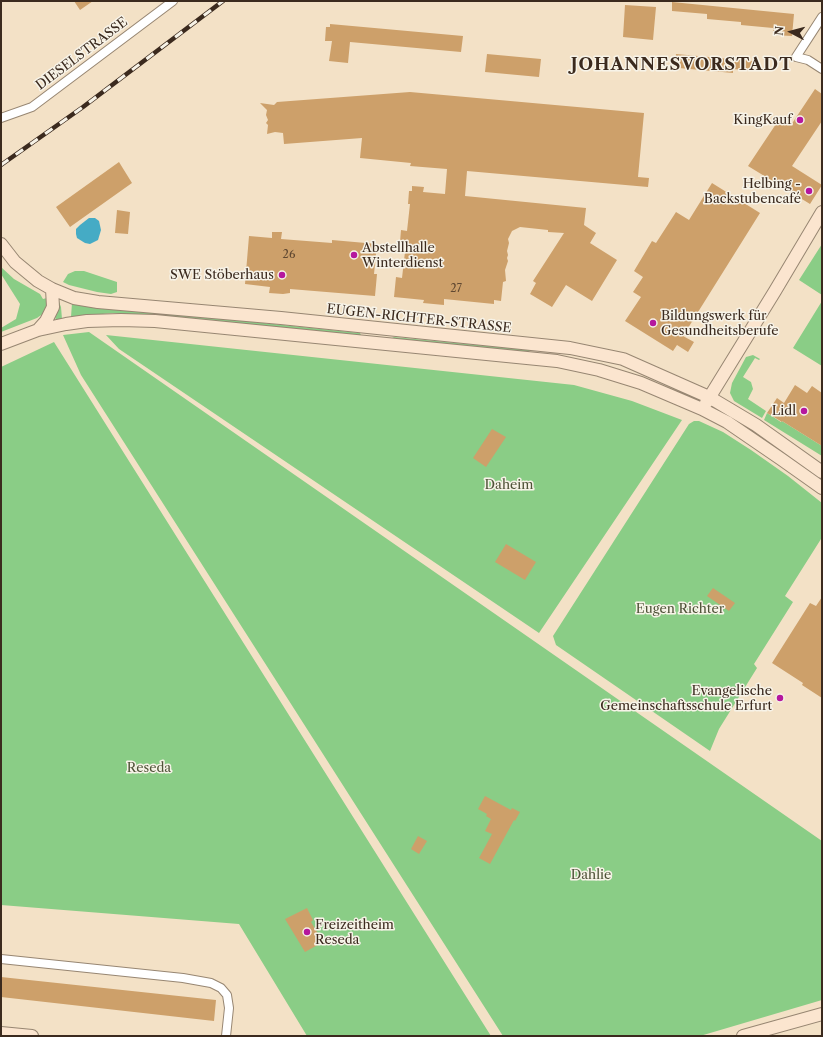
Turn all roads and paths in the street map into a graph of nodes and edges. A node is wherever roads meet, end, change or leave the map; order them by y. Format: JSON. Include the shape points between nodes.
{"nodes":[{"id":1,"x":173,"y":1,"type":"edge"},
{"id":2,"x":822,"y":17,"type":"edge"},
{"id":3,"x":822,"y":68,"type":"edge"},
{"id":4,"x":1,"y":118,"type":"edge"},
{"id":5,"x":822,"y":212,"type":"edge"},
{"id":6,"x":1,"y":244,"type":"edge"},
{"id":7,"x":52,"y":289,"type":"junction"},
{"id":8,"x":38,"y":330,"type":"junction"},
{"id":9,"x":1,"y":344,"type":"edge"},
{"id":10,"x":709,"y":397,"type":"junction"},
{"id":11,"x":702,"y":409,"type":"junction"},
{"id":12,"x":822,"y":472,"type":"edge"},
{"id":13,"x":822,"y":488,"type":"edge"},
{"id":14,"x":1,"y":959,"type":"edge"},
{"id":15,"x":822,"y":1014,"type":"edge"},
{"id":16,"x":1,"y":1033,"type":"edge"},
{"id":17,"x":750,"y":1035,"type":"edge"},
{"id":18,"x":32,"y":1036,"type":"edge"},
{"id":19,"x":226,"y":1036,"type":"edge"}],
"edges":[{"from":1,"to":4,"type":"street","name":"DIESELSTRASSE","via":[[32,107]]},
{"from":2,"to":3,"type":"street","via":[[796,57]]},
{"from":5,"to":10,"type":"main road"},
{"from":6,"to":7,"type":"main road","name":"EUGEN-RICHTER-STRASSE","via":[[15,262]]},
{"from":7,"to":8,"type":"main road","via":[[53,307]]},
{"from":7,"to":10,"type":"main road","name":"EUGEN-RICHTER-STRASSE","via":[[74,298],[98,302],[570,348],[623,359]]},
{"from":8,"to":9,"type":"main road"},
{"from":8,"to":11,"type":"main road","via":[[87,321],[155,321],[557,361],[599,370],[640,383]]},
{"from":10,"to":11,"type":"main road"},
{"from":10,"to":12,"type":"main road","name":"EUGEN-RICHTER-STRASSE","via":[[756,425]]},
{"from":11,"to":13,"type":"main road","via":[[727,422]]},
{"from":14,"to":19,"type":"street","via":[[211,983],[227,995],[229,1008]]},
{"from":15,"to":17,"type":"main road"},
{"from":16,"to":18,"type":"main road"}]}
